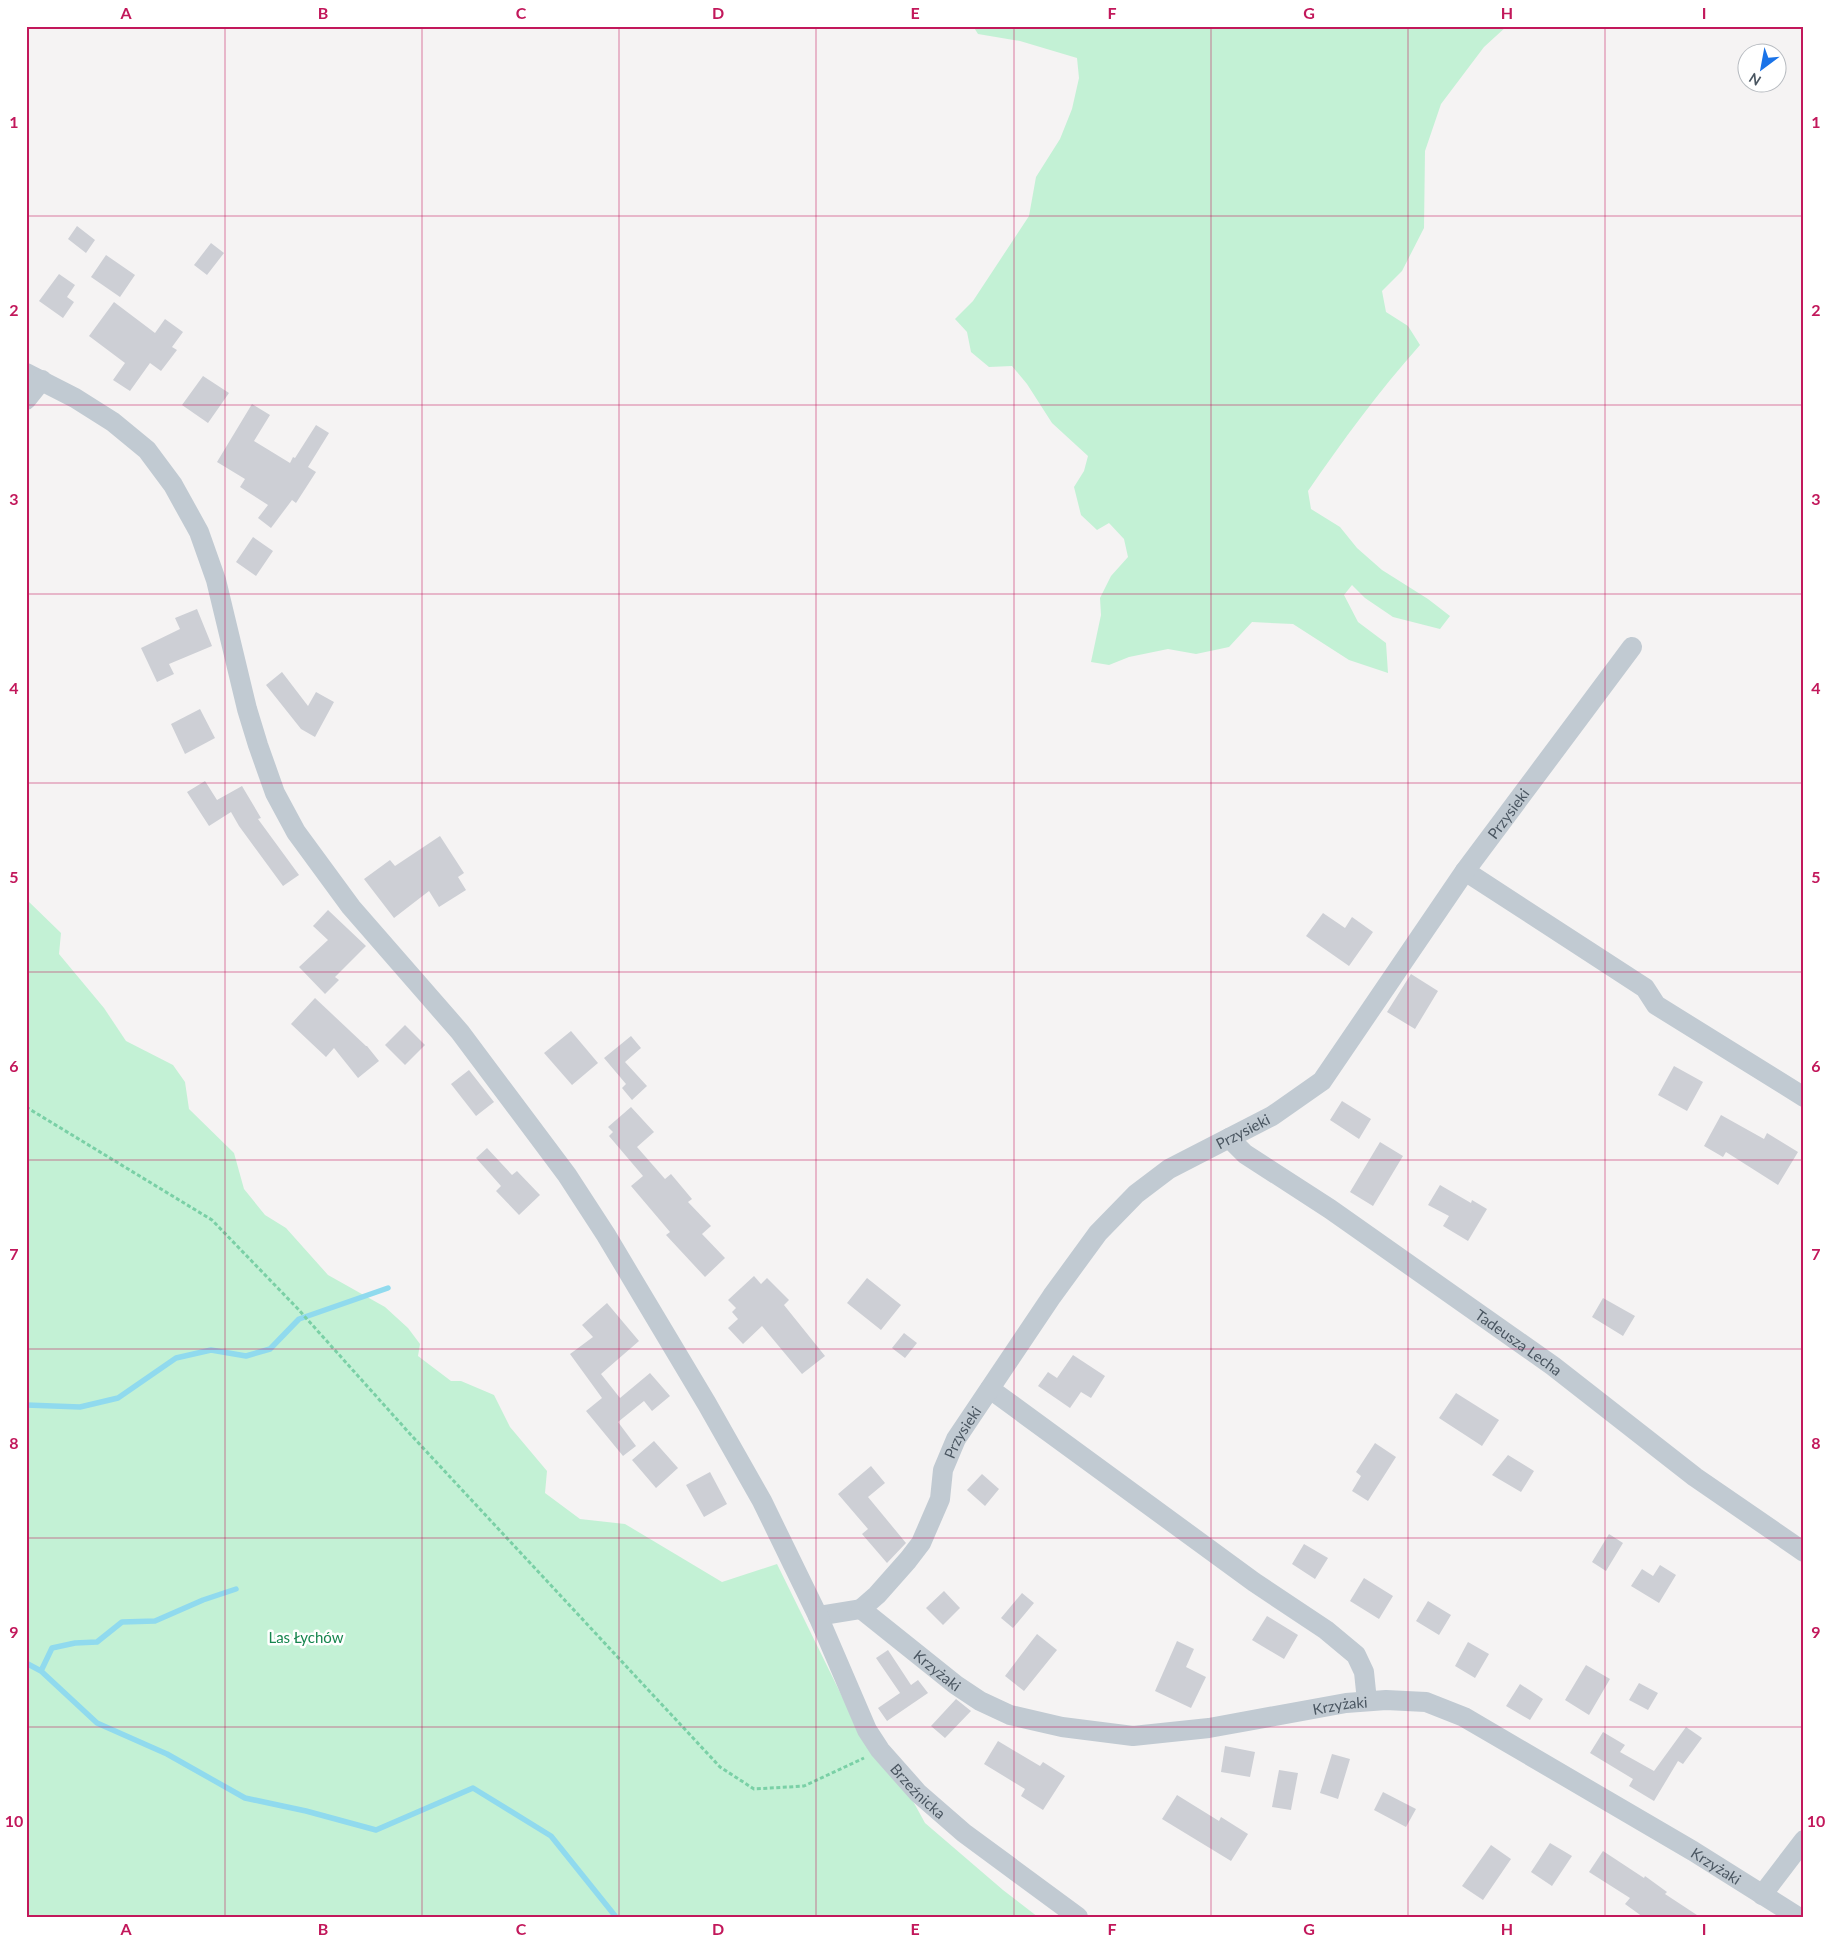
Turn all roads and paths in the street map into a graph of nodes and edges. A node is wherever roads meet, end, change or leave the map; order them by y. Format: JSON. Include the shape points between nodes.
{"nodes":[{"id":1,"x":34,"y":377,"type":"edge"},
{"id":2,"x":26,"y":400,"type":"edge"},
{"id":3,"x":1632,"y":647,"type":"dead end"},
{"id":4,"x":1465,"y":871,"type":"junction"},
{"id":5,"x":1804,"y":1097,"type":"edge"},
{"id":6,"x":26,"y":1107,"type":"edge"},
{"id":7,"x":1229,"y":1138,"type":"junction"},
{"id":8,"x":990,"y":1389,"type":"junction"},
{"id":9,"x":1804,"y":1552,"type":"edge"},
{"id":10,"x":861,"y":1609,"type":"junction"},
{"id":11,"x":818,"y":1616,"type":"junction"},
{"id":12,"x":1368,"y":1702,"type":"junction"},
{"id":13,"x":880,"y":1750,"type":"junction"},
{"id":14,"x":1804,"y":1840,"type":"edge"},
{"id":15,"x":1762,"y":1895,"type":"junction"},
{"id":16,"x":1784,"y":1913,"type":"edge"},
{"id":17,"x":1078,"y":1917,"type":"edge"}],
"edges":[{"from":1,"to":2,"type":"street"},
{"from":1,"to":11,"type":"street","name":"Brzeźnicka","via":[[113,422],[146,450],[174,485],[200,532],[216,580],[258,745],[275,793],[296,832],[351,908],[460,1032],[567,1175],[743,1468]]},
{"from":3,"to":4,"type":"street","name":"Przysieki"},
{"from":4,"to":5,"type":"street","via":[[1645,988],[1656,1005]]},
{"from":4,"to":7,"type":"street","name":"Przysieki","via":[[1322,1081],[1272,1116]]},
{"from":6,"to":13,"type":"path","via":[[212,1220],[720,1767],[754,1789],[804,1786]]},
{"from":7,"to":8,"type":"street","name":"Przysieki","via":[[1169,1169],[1136,1194],[1098,1233]]},
{"from":7,"to":9,"type":"street","name":"Tadeusza Lecha","via":[[1246,1154],[1546,1361],[1695,1477]]},
{"from":8,"to":10,"type":"street","name":"Przysieki","via":[[956,1439],[943,1470],[940,1499],[921,1543]]},
{"from":8,"to":12,"type":"street","via":[[1254,1582],[1326,1630],[1356,1655],[1364,1672]]},
{"from":10,"to":11,"type":"street"},
{"from":10,"to":12,"type":"street","name":"Krzyżaki","via":[[980,1701],[1010,1715],[1062,1727],[1133,1736],[1209,1728],[1346,1703]]},
{"from":11,"to":13,"type":"street","name":"Brzeźnicka","via":[[867,1730]]},
{"from":12,"to":15,"type":"street","name":"Krzyżaki","via":[[1426,1702],[1464,1716]]},
{"from":13,"to":17,"type":"street","name":"Brzeźnicka","via":[[918,1793],[964,1833]]},
{"from":14,"to":15,"type":"street"},
{"from":15,"to":16,"type":"street","name":"Krzyżaki"}]}
